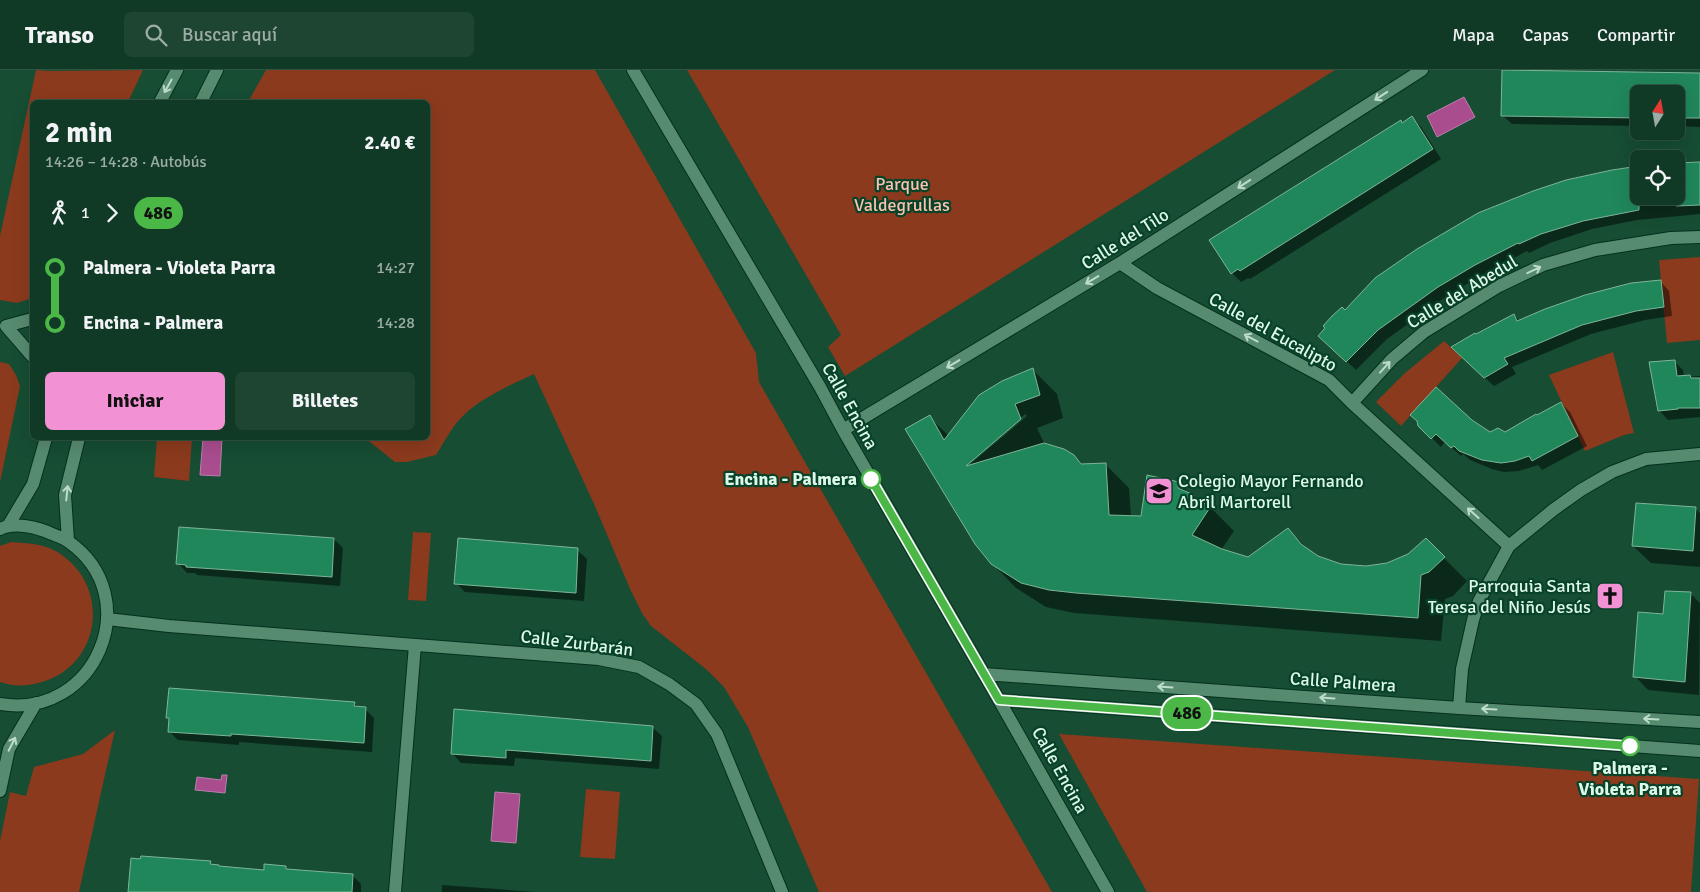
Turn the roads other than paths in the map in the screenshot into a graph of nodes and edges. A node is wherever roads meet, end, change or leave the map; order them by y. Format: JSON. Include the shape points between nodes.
{"nodes":[{"id":1,"x":177,"y":70,"type":"edge"},
{"id":2,"x":217,"y":70,"type":"edge"},
{"id":3,"x":633,"y":70,"type":"edge"},
{"id":4,"x":1422,"y":70,"type":"edge"},
{"id":5,"x":161,"y":100,"type":"edge"},
{"id":6,"x":202,"y":100,"type":"edge"},
{"id":7,"x":1700,"y":237,"type":"edge"},
{"id":8,"x":1120,"y":264,"type":"junction"},
{"id":9,"x":30,"y":319,"type":"edge"},
{"id":10,"x":3,"y":326,"type":"edge"},
{"id":11,"x":30,"y":354,"type":"edge"},
{"id":12,"x":1352,"y":403,"type":"junction"},
{"id":13,"x":843,"y":430,"type":"junction"},
{"id":14,"x":45,"y":440,"type":"edge"},
{"id":15,"x":78,"y":440,"type":"edge"},
{"id":16,"x":1700,"y":454,"type":"edge"},
{"id":17,"x":4,"y":527,"type":"edge"},
{"id":18,"x":68,"y":541,"type":"junction"},
{"id":19,"x":1509,"y":546,"type":"junction"},
{"id":20,"x":108,"y":619,"type":"junction"},
{"id":21,"x":415,"y":645,"type":"junction"},
{"id":22,"x":984,"y":674,"type":"junction"},
{"id":23,"x":999,"y":700,"type":"junction"},
{"id":24,"x":36,"y":703,"type":"junction"},
{"id":25,"x":0,"y":704,"type":"edge"},
{"id":26,"x":1459,"y":708,"type":"junction"},
{"id":27,"x":1700,"y":722,"type":"edge"},
{"id":28,"x":1700,"y":752,"type":"edge"},
{"id":29,"x":0,"y":791,"type":"edge"},
{"id":30,"x":395,"y":892,"type":"edge"},
{"id":31,"x":782,"y":892,"type":"edge"},
{"id":32,"x":1108,"y":892,"type":"edge"}],
"edges":[{"from":1,"to":5,"type":"street","one_way":true},
{"from":2,"to":6,"type":"street"},
{"from":3,"to":13,"type":"street","name":"Calle Encina"},
{"from":4,"to":8,"type":"street","name":"Calle del Tilo","one_way":true},
{"from":12,"to":7,"type":"street","name":"Calle del Abedul","one_way":true,"via":[[1392,359],[1424,332],[1500,286],[1543,265],[1595,250],[1671,238]]},
{"from":12,"to":8,"type":"street","name":"Calle del Eucalipto","one_way":true,"via":[[1329,380],[1157,288]]},
{"from":8,"to":13,"type":"street","name":"Calle del Tilo","one_way":true},
{"from":9,"to":10,"type":"street"},
{"from":10,"to":11,"type":"street"},
{"from":19,"to":12,"type":"street","name":"Calle del Eucalipto","one_way":true},
{"from":13,"to":22,"type":"street","name":"Calle Encina"},
{"from":14,"to":17,"type":"street","via":[[33,484]]},
{"from":18,"to":15,"type":"street","one_way":true,"via":[[65,494]]},
{"from":16,"to":19,"type":"street","via":[[1646,459],[1612,472],[1553,510]]},
{"from":17,"to":18,"type":"street","via":[[39,528]]},
{"from":18,"to":20,"type":"street","via":[[85,556],[98,575]]},
{"from":19,"to":26,"type":"street","via":[[1479,600],[1462,669]]},
{"from":20,"to":21,"type":"street","name":"Calle Zurbarán"},
{"from":20,"to":24,"type":"street","via":[[100,653],[80,681],[51,700]]},
{"from":21,"to":30,"type":"street"},
{"from":21,"to":31,"type":"street","name":"Calle Zurbarán","via":[[599,659],[639,667],[669,684],[696,704],[717,734]]},
{"from":22,"to":23,"type":"street","name":"Calle Encina"},
{"from":26,"to":22,"type":"street","name":"Calle Palmera","one_way":true},
{"from":23,"to":28,"type":"street"},
{"from":23,"to":32,"type":"street","name":"Calle Encina"},
{"from":24,"to":25,"type":"street","via":[[17,707]]},
{"from":29,"to":24,"type":"street","one_way":true,"via":[[9,749]]},
{"from":27,"to":26,"type":"street","name":"Calle Palmera","one_way":true}]}
